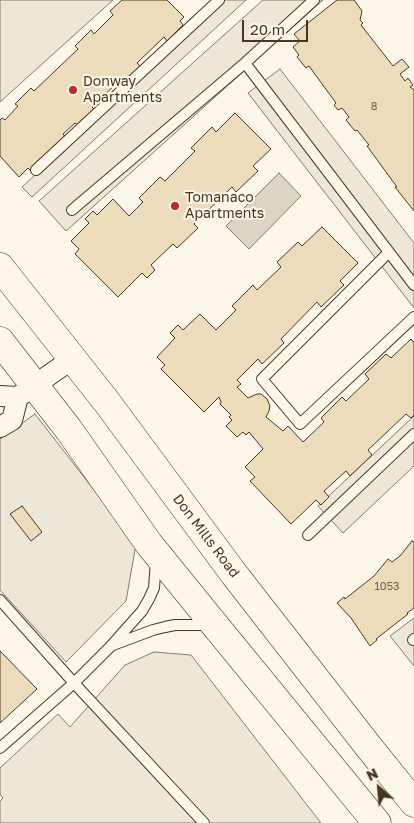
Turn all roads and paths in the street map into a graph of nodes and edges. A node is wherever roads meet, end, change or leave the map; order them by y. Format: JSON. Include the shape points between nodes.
{"nodes":[{"id":1,"x":219,"y":0,"type":"edge"},
{"id":2,"x":314,"y":0,"type":"edge"},
{"id":3,"x":245,"y":63,"type":"junction"},
{"id":4,"x":36,"y":170,"type":"dead end"},
{"id":5,"x":72,"y":210,"type":"dead end"},
{"id":6,"x":389,"y":252,"type":"junction"},
{"id":7,"x":0,"y":267,"type":"edge"},
{"id":8,"x":414,"y":285,"type":"edge"},
{"id":9,"x":414,"y":317,"type":"edge"},
{"id":10,"x":0,"y":341,"type":"edge"},
{"id":11,"x":72,"y":359,"type":"junction"},
{"id":12,"x":18,"y":393,"type":"edge"},
{"id":13,"x":0,"y":427,"type":"edge"},
{"id":14,"x":414,"y":434,"type":"edge"},
{"id":15,"x":308,"y":535,"type":"dead end"},
{"id":16,"x":156,"y":552,"type":"junction"},
{"id":17,"x":0,"y":600,"type":"edge"},
{"id":18,"x":214,"y":624,"type":"junction"},
{"id":19,"x":110,"y":647,"type":"junction"},
{"id":20,"x":74,"y":683,"type":"junction"},
{"id":21,"x":0,"y":748,"type":"edge"},
{"id":22,"x":414,"y":803,"type":"edge"},
{"id":23,"x":369,"y":818,"type":"edge"},
{"id":24,"x":204,"y":823,"type":"edge"}],
"edges":[{"from":1,"to":4,"type":"lane"},
{"from":2,"to":3,"type":"lane"},
{"from":3,"to":5,"type":"lane"},
{"from":3,"to":6,"type":"lane"},
{"from":6,"to":8,"type":"lane"},
{"from":6,"to":9,"type":"lane","via":[[262,379],[300,424]]},
{"from":7,"to":11,"type":"main road","name":"Don Mills Road"},
{"from":10,"to":12,"type":"main road"},
{"from":11,"to":12,"type":"street"},
{"from":11,"to":22,"type":"main road","name":"Don Mills Road"},
{"from":12,"to":13,"type":"street","via":[[12,420]]},
{"from":12,"to":16,"type":"main road","via":[[69,430]]},
{"from":14,"to":15,"type":"lane"},
{"from":16,"to":18,"type":"main road"},
{"from":16,"to":19,"type":"lane","via":[[154,588],[149,599]]},
{"from":17,"to":20,"type":"lane"},
{"from":18,"to":19,"type":"lane","via":[[165,627]]},
{"from":18,"to":23,"type":"main road"},
{"from":19,"to":20,"type":"lane"},
{"from":20,"to":21,"type":"lane"},
{"from":20,"to":24,"type":"lane"}]}
